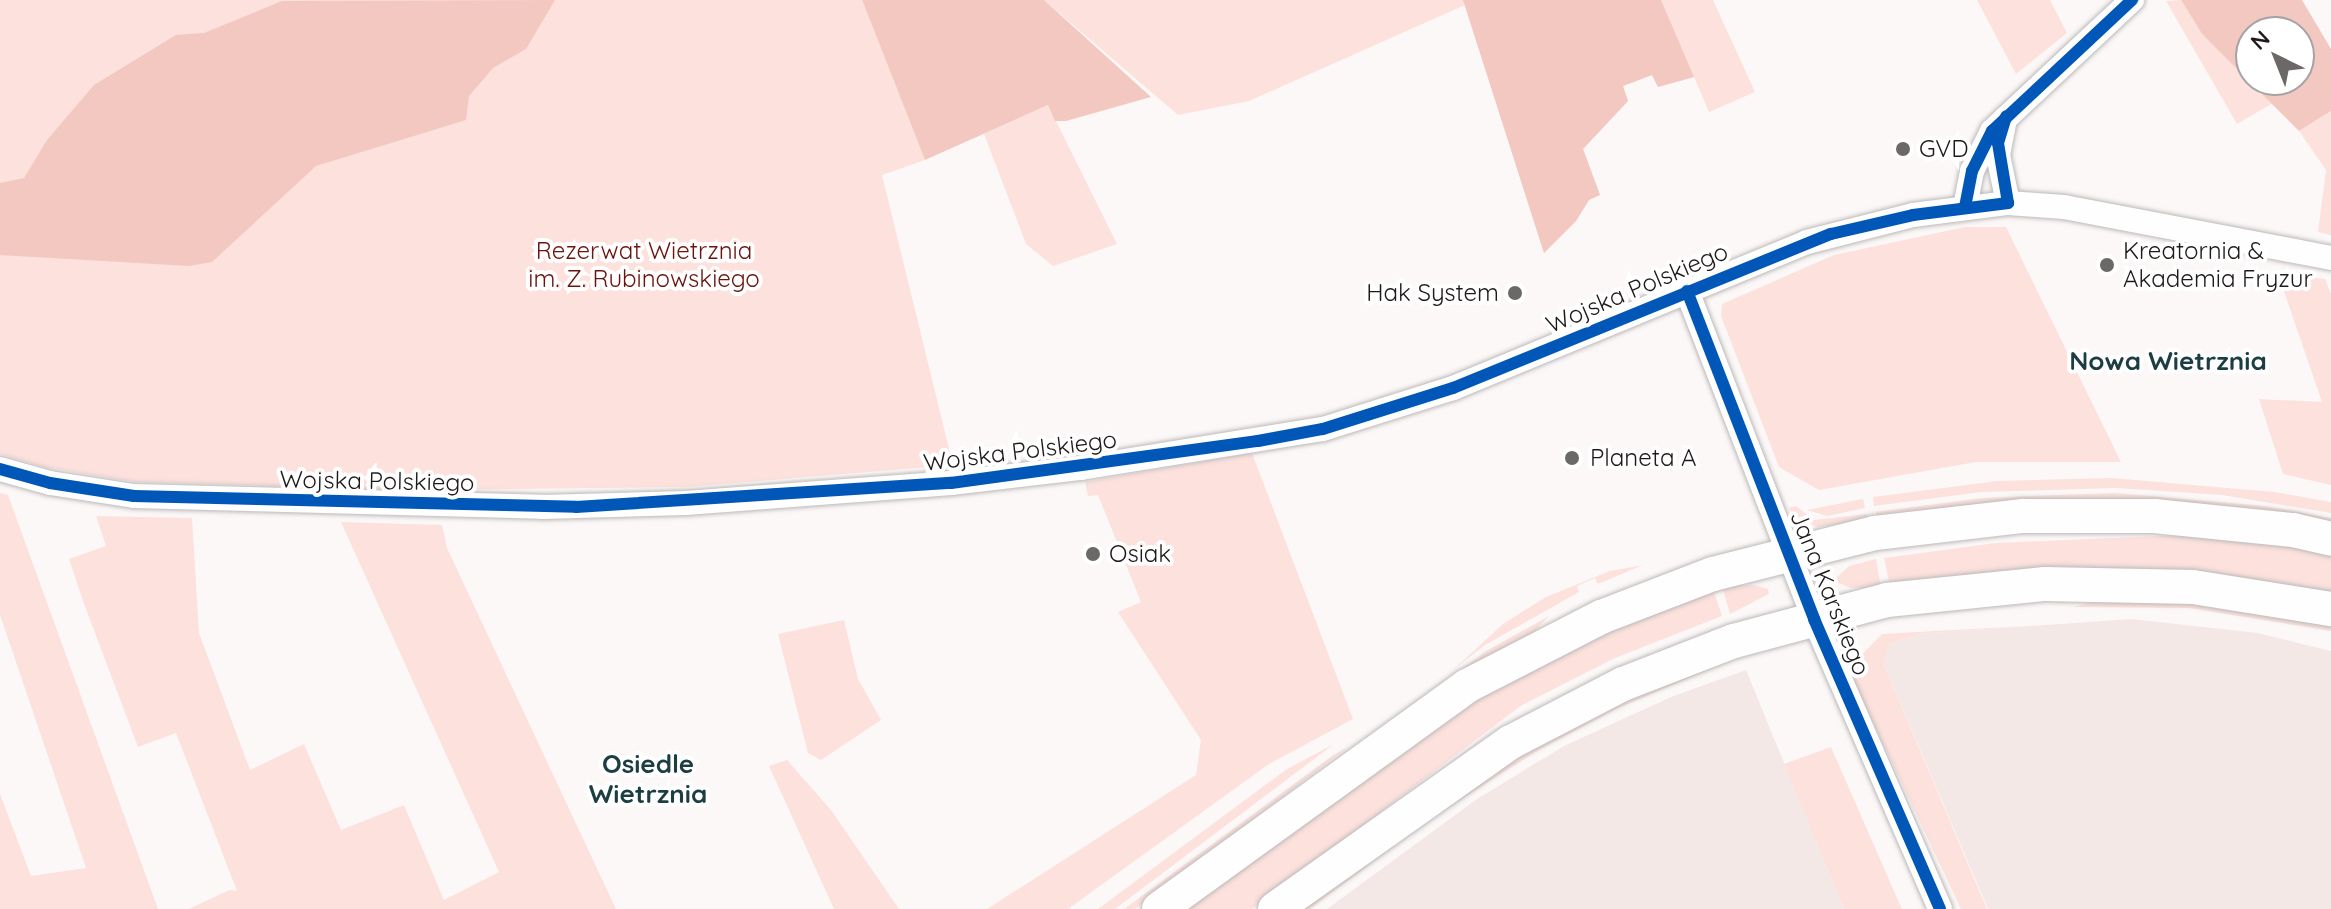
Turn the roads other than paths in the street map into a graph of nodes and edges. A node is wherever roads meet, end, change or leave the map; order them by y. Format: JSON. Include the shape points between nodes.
{"nodes":[{"id":1,"x":2132,"y":0,"type":"edge"},
{"id":2,"x":2006,"y":116,"type":"junction"},
{"id":3,"x":2008,"y":203,"type":"junction"},
{"id":4,"x":1965,"y":207,"type":"junction"},
{"id":5,"x":2331,"y":258,"type":"edge"},
{"id":6,"x":1687,"y":291,"type":"junction"},
{"id":7,"x":0,"y":469,"type":"edge"},
{"id":8,"x":2331,"y":539,"type":"edge"},
{"id":9,"x":1788,"y":552,"type":"junction"},
{"id":10,"x":2331,"y":609,"type":"edge"},
{"id":11,"x":1814,"y":619,"type":"junction"},
{"id":12,"x":1159,"y":909,"type":"edge"},
{"id":13,"x":1275,"y":909,"type":"edge"},
{"id":14,"x":1940,"y":909,"type":"edge"}],
"edges":[{"from":1,"to":2,"type":"street"},
{"from":2,"to":3,"type":"street","via":[[1998,155]]},
{"from":2,"to":4,"type":"street","via":[[1981,147]]},
{"from":3,"to":4,"type":"street","name":"Wojska Polskiego"},
{"from":3,"to":5,"type":"street","name":"Wojska Polskiego","via":[[2064,207]]},
{"from":4,"to":6,"type":"street","name":"Wojska Polskiego","via":[[1831,234]]},
{"from":6,"to":7,"type":"street","name":"Wojska Polskiego","via":[[1453,388],[1323,429],[1018,476],[686,503],[542,507],[134,496]]},
{"from":6,"to":9,"type":"street","name":"Jana Karskiego"},
{"from":8,"to":9,"type":"main road","via":[[2205,521],[2067,515],[1928,525]]},
{"from":9,"to":11,"type":"street","name":"Jana Karskiego"},
{"from":9,"to":12,"type":"main road","via":[[1659,593],[1499,668],[1407,726]]},
{"from":10,"to":11,"type":"main road","via":[[2193,587],[2099,583],[1964,590],[1887,600]]},
{"from":11,"to":13,"type":"main road","via":[[1679,660],[1576,706],[1461,772]]},
{"from":11,"to":14,"type":"street","name":"Jana Karskiego"}]}
